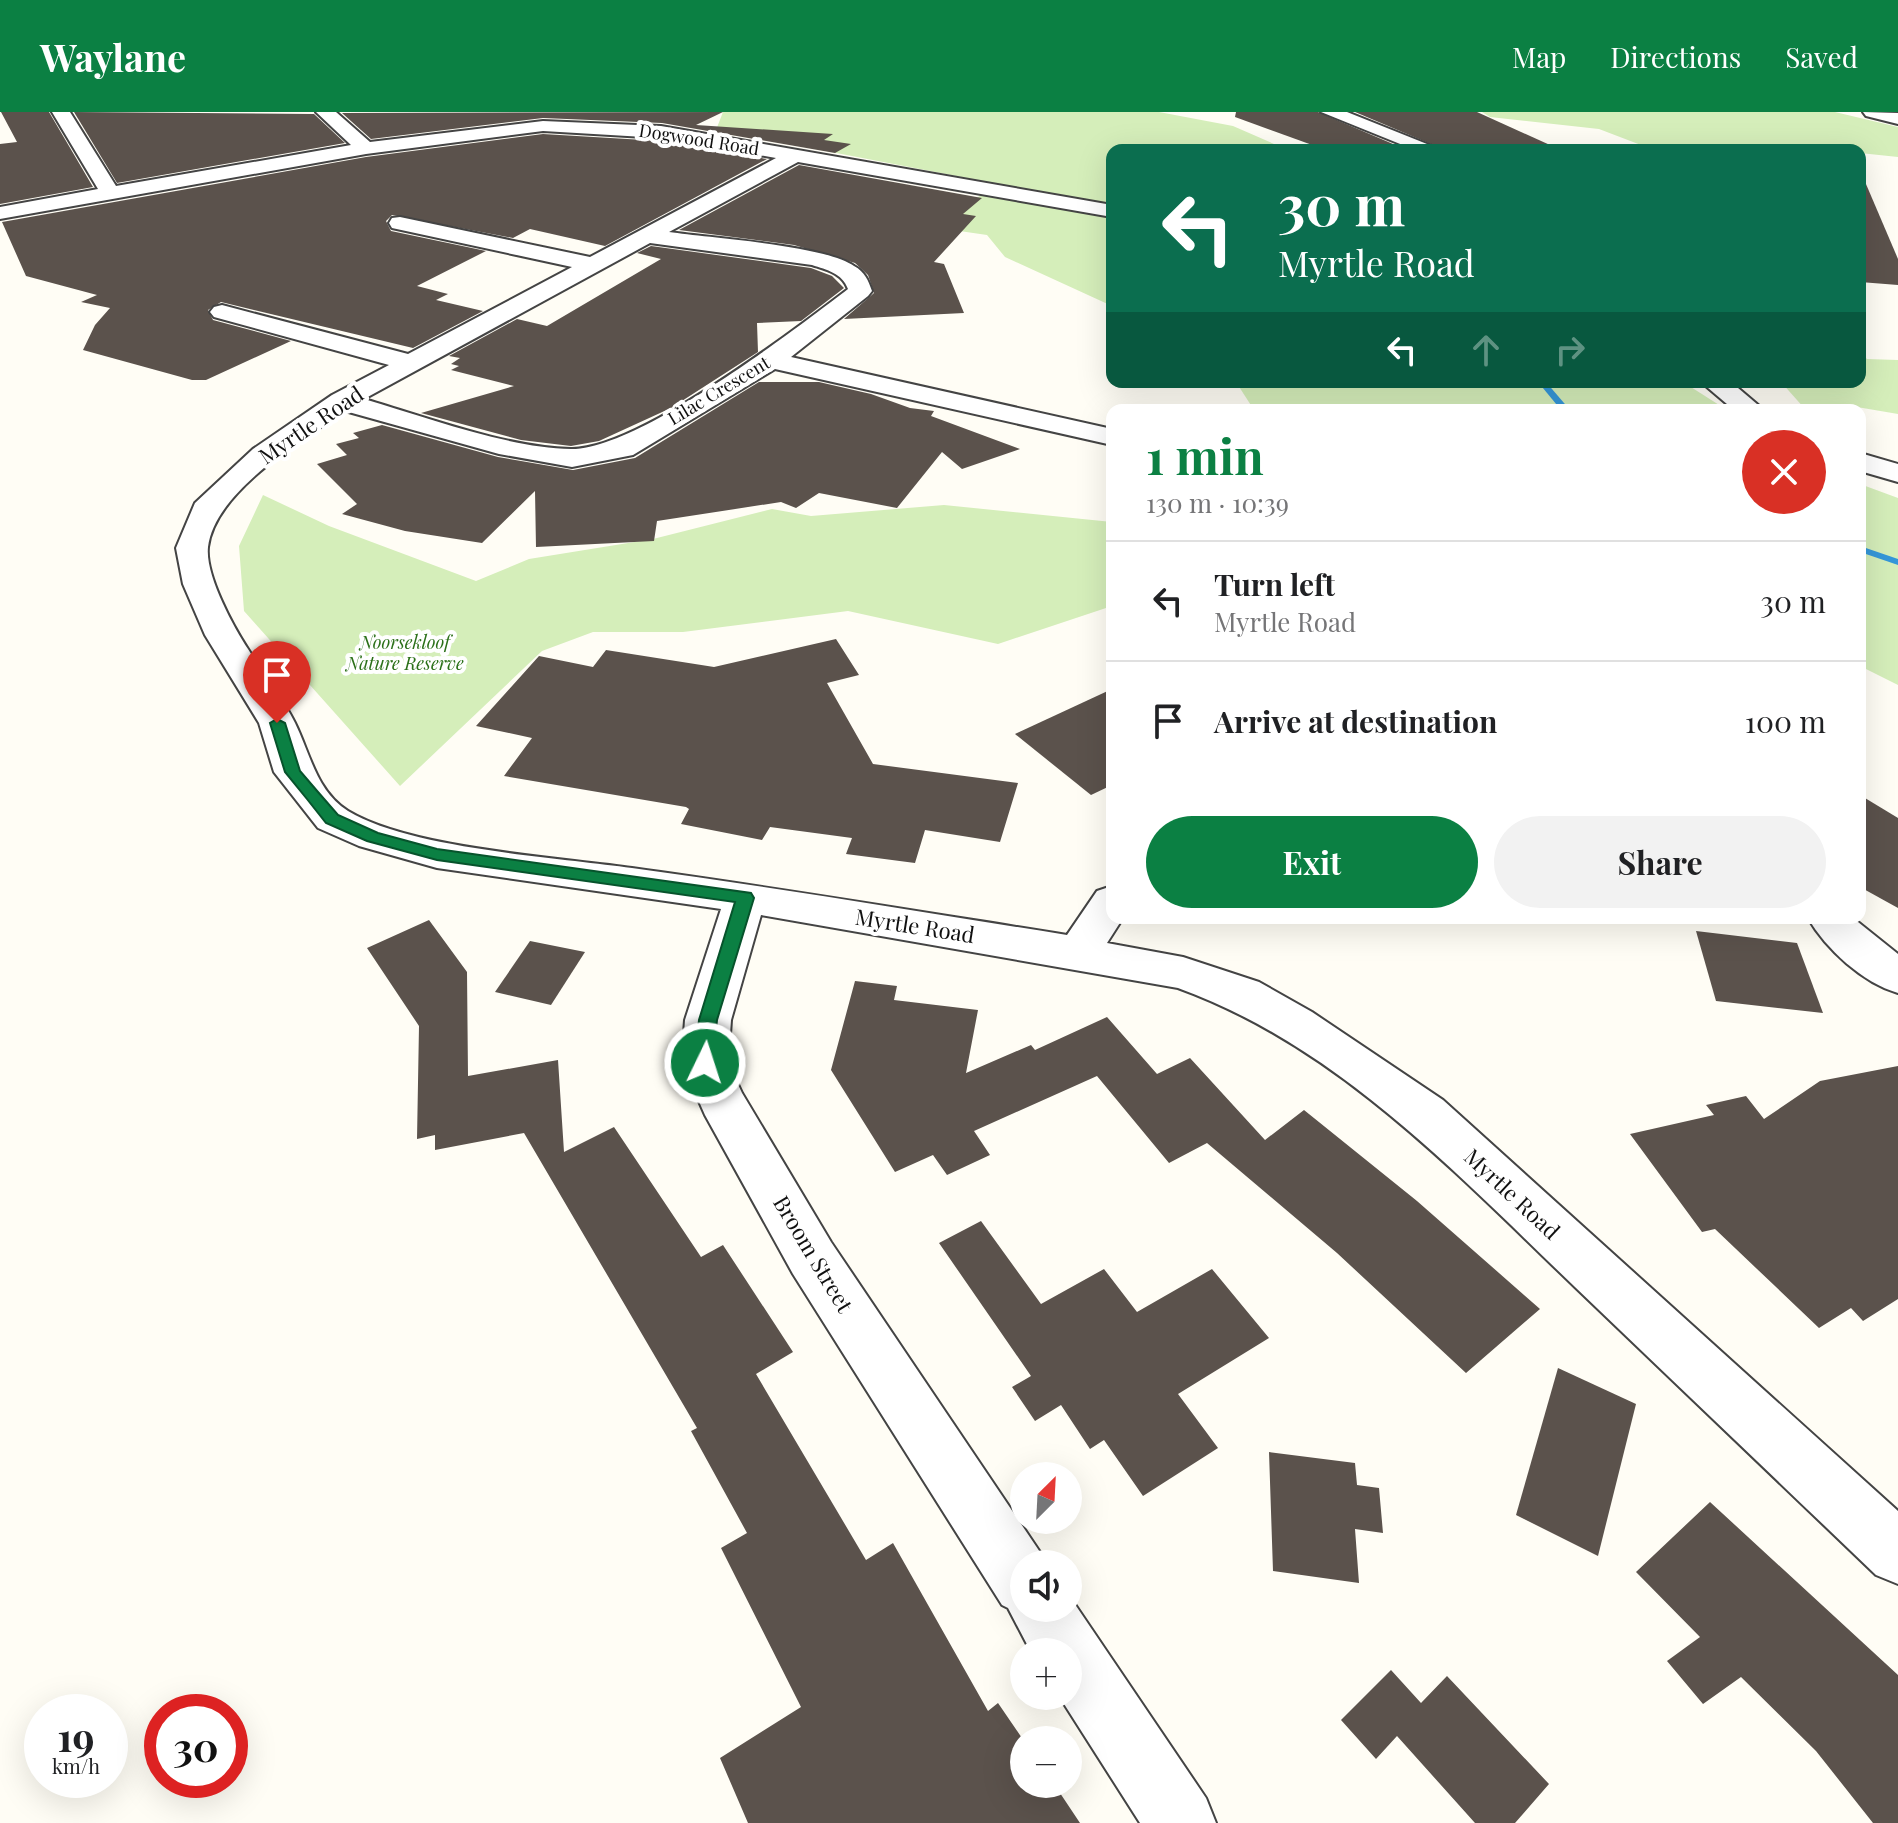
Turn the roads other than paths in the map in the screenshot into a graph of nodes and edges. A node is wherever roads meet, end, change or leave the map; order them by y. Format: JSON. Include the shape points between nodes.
{"nodes":[{"id":1,"x":61,"y":112,"type":"edge"},
{"id":2,"x":325,"y":112,"type":"edge"},
{"id":3,"x":1330,"y":112,"type":"edge"},
{"id":4,"x":1872,"y":112,"type":"edge"},
{"id":5,"x":1898,"y":119,"type":"edge"},
{"id":6,"x":1416,"y":144,"type":"edge"},
{"id":7,"x":366,"y":148,"type":"junction"},
{"id":8,"x":794,"y":156,"type":"junction"},
{"id":9,"x":111,"y":194,"type":"junction"},
{"id":10,"x":1106,"y":210,"type":"edge"},
{"id":11,"x":0,"y":213,"type":"edge"},
{"id":12,"x":400,"y":223,"type":"dead end"},
{"id":13,"x":647,"y":236,"type":"junction"},
{"id":14,"x":589,"y":264,"type":"junction"},
{"id":15,"x":222,"y":312,"type":"dead end"},
{"id":16,"x":771,"y":360,"type":"junction"},
{"id":17,"x":412,"y":363,"type":"junction"},
{"id":18,"x":1722,"y":388,"type":"edge"},
{"id":19,"x":341,"y":401,"type":"junction"},
{"id":20,"x":1743,"y":404,"type":"edge"},
{"id":21,"x":1106,"y":436,"type":"edge"},
{"id":22,"x":1866,"y":464,"type":"edge"},
{"id":23,"x":1898,"y":473,"type":"edge"},
{"id":24,"x":745,"y":898,"type":"junction"},
{"id":25,"x":1106,"y":910,"type":"edge"},
{"id":26,"x":1834,"y":924,"type":"edge"},
{"id":27,"x":1078,"y":953,"type":"junction"},
{"id":28,"x":1898,"y":977,"type":"edge"},
{"id":29,"x":1898,"y":1553,"type":"edge"},
{"id":30,"x":1010,"y":1562,"type":"edge"},
{"id":31,"x":1049,"y":1622,"type":"edge"},
{"id":32,"x":1181,"y":1823,"type":"edge"}],
"edges":[{"from":1,"to":9,"type":"street"},
{"from":2,"to":7,"type":"street"},
{"from":3,"to":6,"type":"street"},
{"from":4,"to":5,"type":"street"},
{"from":7,"to":8,"type":"street","name":"Dogwood Road","via":[[500,129],[584,127],[661,132]]},
{"from":7,"to":9,"type":"street","name":"Dogwood Road"},
{"from":8,"to":10,"type":"street","name":"Dogwood Road"},
{"from":8,"to":13,"type":"street","name":"Myrtle Road"},
{"from":9,"to":11,"type":"street","name":"Dogwood Road"},
{"from":12,"to":14,"type":"street"},
{"from":13,"to":14,"type":"street","name":"Myrtle Road"},
{"from":13,"to":16,"type":"street","name":"Lilac Crescent","via":[[815,259],[855,277],[860,291]]},
{"from":14,"to":17,"type":"street","name":"Myrtle Road"},
{"from":15,"to":17,"type":"street","name":"Myrtle Road"},
{"from":16,"to":19,"type":"street","name":"Lilac Crescent","via":[[623,449],[572,458],[499,446]]},
{"from":16,"to":21,"type":"street"},
{"from":17,"to":19,"type":"street","name":"Myrtle Road"},
{"from":18,"to":20,"type":"street"},
{"from":19,"to":24,"type":"street","name":"Myrtle Road","via":[[263,455],[206,509],[192,548],[199,584],[222,635],[277,723],[293,772],[332,819],[373,837],[437,854]]},
{"from":22,"to":23,"type":"street"},
{"from":24,"to":27,"type":"street","name":"Myrtle Road"},
{"from":24,"to":30,"type":"street","name":"Broom Street","via":[[708,1020],[705,1063],[812,1258]]},
{"from":25,"to":27,"type":"street"},
{"from":26,"to":28,"type":"street"},
{"from":27,"to":29,"type":"street","name":"Myrtle Road","via":[[1183,973],[1243,994],[1426,1114]]},
{"from":31,"to":32,"type":"street"}]}
